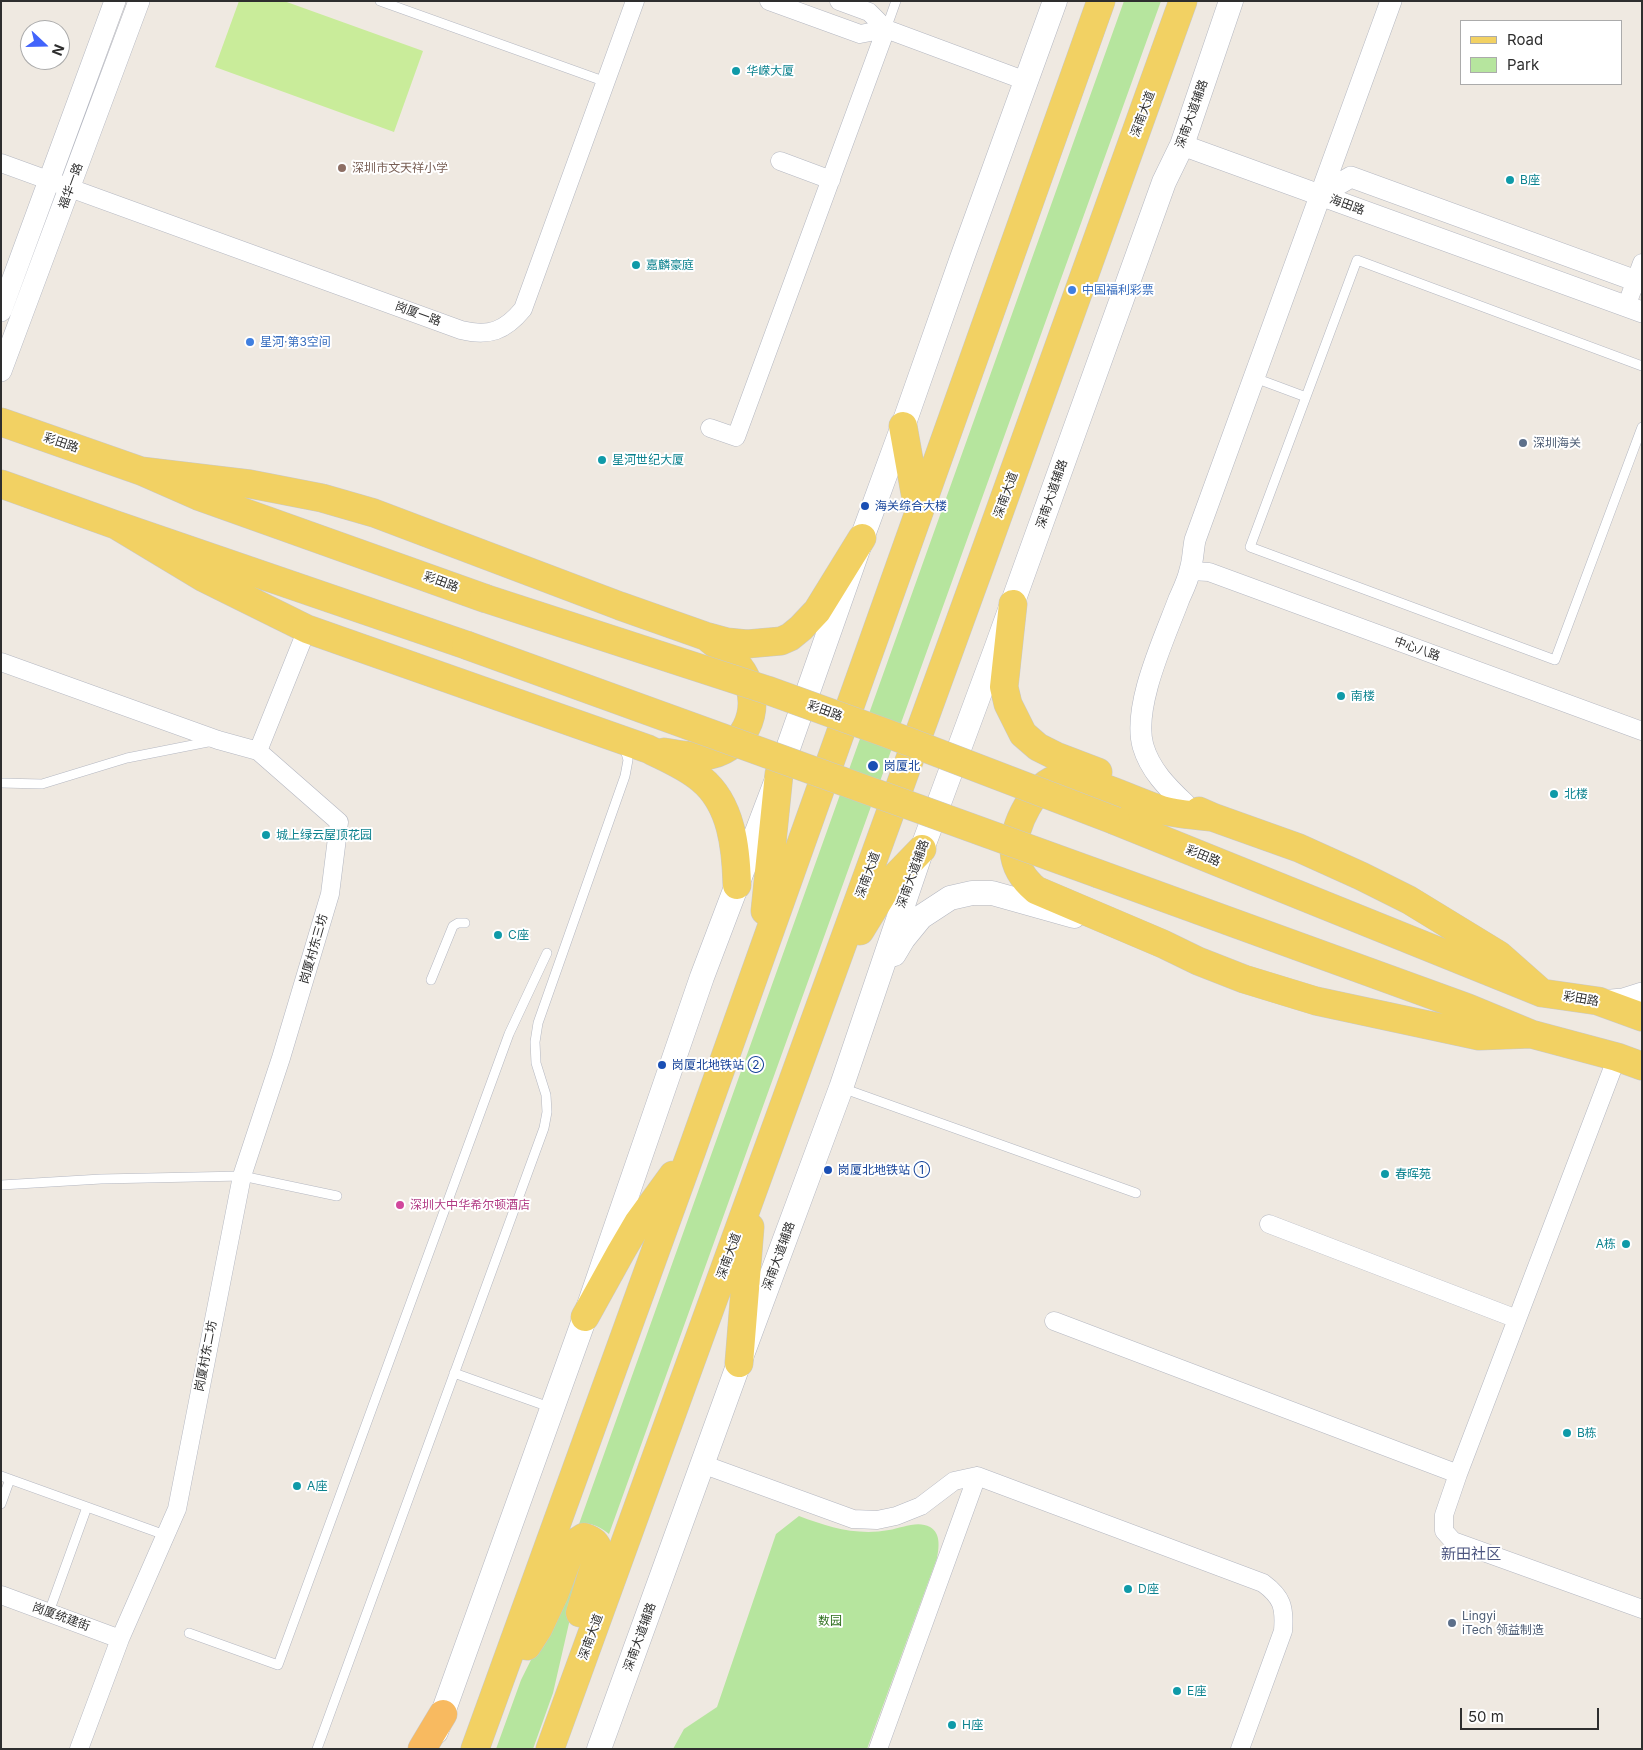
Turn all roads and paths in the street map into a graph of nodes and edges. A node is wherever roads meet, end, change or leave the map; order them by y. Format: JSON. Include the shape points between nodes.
{"nodes":[{"id":1,"x":115,"y":1,"type":"edge"},
{"id":2,"x":139,"y":1,"type":"edge"},
{"id":3,"x":380,"y":1,"type":"edge"},
{"id":4,"x":635,"y":1,"type":"edge"},
{"id":5,"x":769,"y":1,"type":"edge"},
{"id":6,"x":839,"y":1,"type":"edge"},
{"id":7,"x":896,"y":1,"type":"edge"},
{"id":8,"x":1055,"y":1,"type":"edge"},
{"id":9,"x":1101,"y":1,"type":"edge"},
{"id":10,"x":1184,"y":1,"type":"edge"},
{"id":11,"x":1231,"y":1,"type":"edge"},
{"id":12,"x":1392,"y":1,"type":"edge"},
{"id":13,"x":886,"y":29,"type":"junction"},
{"id":14,"x":1026,"y":81,"type":"junction"},
{"id":15,"x":606,"y":82,"type":"junction"},
{"id":16,"x":1182,"y":145,"type":"junction"},
{"id":17,"x":780,"y":161,"type":"dead end"},
{"id":18,"x":1,"y":163,"type":"edge"},
{"id":19,"x":50,"y":180,"type":"junction"},
{"id":20,"x":831,"y":180,"type":"junction"},
{"id":21,"x":70,"y":188,"type":"junction"},
{"id":22,"x":1320,"y":195,"type":"junction"},
{"id":23,"x":1640,"y":276,"type":"edge"},
{"id":24,"x":1634,"y":310,"type":"edge"},
{"id":25,"x":1,"y":311,"type":"edge"},
{"id":26,"x":1642,"y":366,"type":"edge"},
{"id":27,"x":1,"y":371,"type":"edge"},
{"id":28,"x":1254,"y":378,"type":"junction"},
{"id":29,"x":1306,"y":397,"type":"junction"},
{"id":30,"x":1,"y":422,"type":"edge"},
{"id":31,"x":903,"y":426,"type":"junction"},
{"id":32,"x":1642,"y":427,"type":"edge"},
{"id":33,"x":710,"y":428,"type":"dead end"},
{"id":34,"x":141,"y":471,"type":"junction"},
{"id":35,"x":1,"y":484,"type":"edge"},
{"id":36,"x":919,"y":514,"type":"junction"},
{"id":37,"x":116,"y":525,"type":"junction"},
{"id":38,"x":862,"y":538,"type":"junction"},
{"id":39,"x":1190,"y":571,"type":"junction"},
{"id":40,"x":1013,"y":604,"type":"junction"},
{"id":41,"x":307,"y":629,"type":"junction"},
{"id":42,"x":704,"y":636,"type":"junction"},
{"id":43,"x":1,"y":662,"type":"edge"},
{"id":44,"x":1642,"y":731,"type":"edge"},
{"id":45,"x":620,"y":739,"type":"junction"},
{"id":46,"x":218,"y":740,"type":"junction"},
{"id":47,"x":648,"y":749,"type":"junction"},
{"id":48,"x":258,"y":752,"type":"junction"},
{"id":49,"x":779,"y":774,"type":"junction"},
{"id":50,"x":1,"y":783,"type":"edge"},
{"id":51,"x":1185,"y":804,"type":"junction"},
{"id":52,"x":1215,"y":818,"type":"junction"},
{"id":53,"x":922,"y":849,"type":"junction"},
{"id":54,"x":737,"y":885,"type":"junction"},
{"id":55,"x":465,"y":923,"type":"dead end"},
{"id":56,"x":1132,"y":932,"type":"junction"},
{"id":57,"x":547,"y":953,"type":"dead end"},
{"id":58,"x":757,"y":967,"type":"junction"},
{"id":59,"x":835,"y":967,"type":"junction"},
{"id":60,"x":431,"y":980,"type":"dead end"},
{"id":61,"x":1542,"y":993,"type":"junction"},
{"id":62,"x":1642,"y":993,"type":"edge"},
{"id":63,"x":1598,"y":1001,"type":"junction"},
{"id":64,"x":869,"y":1005,"type":"junction"},
{"id":65,"x":1642,"y":1016,"type":"edge"},
{"id":66,"x":1531,"y":1034,"type":"junction"},
{"id":67,"x":1629,"y":1062,"type":"edge"},
{"id":68,"x":841,"y":1088,"type":"junction"},
{"id":69,"x":692,"y":1150,"type":"junction"},
{"id":70,"x":242,"y":1176,"type":"junction"},
{"id":71,"x":1,"y":1185,"type":"edge"},
{"id":72,"x":752,"y":1193,"type":"junction"},
{"id":73,"x":1136,"y":1193,"type":"dead end"},
{"id":74,"x":336,"y":1196,"type":"dead end"},
{"id":75,"x":1269,"y":1224,"type":"dead end"},
{"id":76,"x":585,"y":1317,"type":"junction"},
{"id":77,"x":1517,"y":1319,"type":"junction"},
{"id":78,"x":1054,"y":1321,"type":"dead end"},
{"id":79,"x":739,"y":1363,"type":"junction"},
{"id":80,"x":454,"y":1373,"type":"junction"},
{"id":81,"x":552,"y":1408,"type":"junction"},
{"id":82,"x":702,"y":1464,"type":"junction"},
{"id":83,"x":1458,"y":1474,"type":"junction"},
{"id":84,"x":977,"y":1476,"type":"junction"},
{"id":85,"x":6,"y":1478,"type":"edge"},
{"id":86,"x":1,"y":1504,"type":"edge"},
{"id":87,"x":87,"y":1507,"type":"junction"},
{"id":88,"x":165,"y":1535,"type":"junction"},
{"id":89,"x":1,"y":1595,"type":"edge"},
{"id":90,"x":1642,"y":1609,"type":"edge"},
{"id":91,"x":49,"y":1612,"type":"junction"},
{"id":92,"x":189,"y":1633,"type":"dead end"},
{"id":93,"x":120,"y":1639,"type":"junction"},
{"id":94,"x":496,"y":1692,"type":"junction"},
{"id":95,"x":443,"y":1714,"type":"junction"},
{"id":96,"x":562,"y":1715,"type":"junction"},
{"id":97,"x":79,"y":1749,"type":"edge"},
{"id":98,"x":317,"y":1749,"type":"edge"},
{"id":99,"x":422,"y":1749,"type":"edge"},
{"id":100,"x":430,"y":1749,"type":"edge"},
{"id":101,"x":475,"y":1749,"type":"edge"},
{"id":102,"x":550,"y":1749,"type":"edge"},
{"id":103,"x":599,"y":1749,"type":"edge"},
{"id":104,"x":878,"y":1749,"type":"edge"},
{"id":105,"x":1240,"y":1749,"type":"edge"}],
"edges":[{"from":1,"to":19,"type":"street","name":"福华一路"},
{"from":2,"to":21,"type":"street","name":"福华一路"},
{"from":3,"to":15,"type":"lane"},
{"from":4,"to":15,"type":"street","name":"岗厦一路"},
{"from":5,"to":13,"type":"street","via":[[860,34]]},
{"from":6,"to":13,"type":"street","via":[[869,12]]},
{"from":7,"to":13,"type":"lane"},
{"from":8,"to":14,"type":"main road"},
{"from":9,"to":36,"type":"main road"},
{"from":10,"to":59,"type":"main road","name":"深南大道"},
{"from":11,"to":16,"type":"main road","name":"深南大道辅路"},
{"from":12,"to":22,"type":"street"},
{"from":13,"to":14,"type":"street"},
{"from":13,"to":20,"type":"street"},
{"from":14,"to":31,"type":"main road"},
{"from":15,"to":21,"type":"street","name":"岗厦一路","via":[[523,309],[501,328],[481,334],[461,330]]},
{"from":16,"to":22,"type":"street"},
{"from":16,"to":40,"type":"main road","name":"深南大道辅路","via":[[1164,182]]},
{"from":17,"to":20,"type":"street"},
{"from":18,"to":19,"type":"street","name":"岗厦一路"},
{"from":19,"to":21,"type":"street","name":"岗厦一路"},
{"from":19,"to":25,"type":"street","name":"福华一路"},
{"from":20,"to":33,"type":"street","via":[[736,437]]},
{"from":21,"to":27,"type":"street","name":"福华一路"},
{"from":22,"to":23,"type":"street","name":"海田路","via":[[1350,177]]},
{"from":22,"to":24,"type":"street","name":"海田路"},
{"from":22,"to":28,"type":"street"},
{"from":23,"to":24,"type":"street"},
{"from":26,"to":29,"type":"lane","via":[[1357,260]]},
{"from":28,"to":29,"type":"lane"},
{"from":28,"to":39,"type":"street","via":[[1195,540]]},
{"from":29,"to":32,"type":"lane","via":[[1250,547],[1554,660]]},
{"from":30,"to":34,"type":"main road","name":"彩田路"},
{"from":31,"to":36,"type":"main road"},
{"from":31,"to":38,"type":"main road"},
{"from":34,"to":42,"type":"main road","via":[[250,484],[322,498],[374,514]]},
{"from":34,"to":61,"type":"main road","name":"彩田路","bridge":true,"via":[[198,496],[484,598],[886,733],[1116,821]]},
{"from":35,"to":37,"type":"main road"},
{"from":36,"to":58,"type":"main road"},
{"from":37,"to":41,"type":"main road","via":[[204,578]]},
{"from":37,"to":66,"type":"main road","bridge":true,"via":[[466,645],[1468,1008]]},
{"from":38,"to":42,"type":"main road","via":[[818,611],[790,637],[748,644]]},
{"from":38,"to":49,"type":"main road"},
{"from":39,"to":44,"type":"street","name":"中心八路","via":[[1209,572]]},
{"from":39,"to":51,"type":"street","via":[[1156,660],[1140,734],[1148,762]]},
{"from":40,"to":51,"type":"main road","via":[[1004,687],[1008,704],[1023,734],[1056,756]]},
{"from":40,"to":53,"type":"main road","name":"深南大道辅路"},
{"from":41,"to":45,"type":"main road"},
{"from":41,"to":48,"type":"street"},
{"from":42,"to":47,"type":"main road","via":[[736,663],[746,677],[752,698],[750,717],[742,737],[726,749],[704,756]]},
{"from":43,"to":46,"type":"street"},
{"from":45,"to":47,"type":"main road"},
{"from":45,"to":80,"type":"lane","via":[[628,760],[624,776],[538,1023],[536,1064],[546,1094],[544,1128]]},
{"from":46,"to":48,"type":"street"},
{"from":46,"to":50,"type":"lane","via":[[127,758],[42,784]]},
{"from":47,"to":54,"type":"main road","via":[[683,766],[713,790],[729,824]]},
{"from":48,"to":70,"type":"street","name":"岗厦村东三坊","via":[[339,822],[330,894]]},
{"from":49,"to":54,"type":"main road"},
{"from":49,"to":58,"type":"main road"},
{"from":51,"to":52,"type":"main road"},
{"from":52,"to":56,"type":"main road","via":[[1163,811],[1072,779],[1059,778],[1046,783],[1035,795],[1022,817],[1015,841],[1017,867],[1022,876],[1036,890]]},
{"from":52,"to":61,"type":"main road","via":[[1299,848],[1409,900],[1499,955]]},
{"from":53,"to":59,"type":"main road","via":[[890,882]]},
{"from":53,"to":64,"type":"main road","name":"深南大道辅路"},
{"from":54,"to":76,"type":"main road"},
{"from":55,"to":60,"type":"lane","via":[[453,926]]},
{"from":56,"to":64,"type":"main road","via":[[992,893],[950,898],[921,917],[903,939]]},
{"from":56,"to":66,"type":"main road","via":[[1244,979],[1316,1001],[1479,1036]]},
{"from":57,"to":92,"type":"lane","via":[[509,1034],[278,1665]]},
{"from":58,"to":69,"type":"main road"},
{"from":59,"to":72,"type":"main road","name":"深南大道"},
{"from":61,"to":63,"type":"main road","name":"彩田路"},
{"from":62,"to":63,"type":"street","via":[[1623,999]]},
{"from":63,"to":65,"type":"main road","name":"彩田路"},
{"from":64,"to":68,"type":"main road","name":"深南大道辅路"},
{"from":66,"to":67,"type":"main road"},
{"from":67,"to":77,"type":"street"},
{"from":68,"to":73,"type":"lane"},
{"from":68,"to":79,"type":"main road","name":"深南大道辅路"},
{"from":69,"to":76,"type":"main road","via":[[638,1223]]},
{"from":69,"to":94,"type":"main road"},
{"from":70,"to":71,"type":"lane"},
{"from":70,"to":74,"type":"lane"},
{"from":70,"to":88,"type":"street","name":"岗厦村东二坊","via":[[177,1509]]},
{"from":72,"to":79,"type":"main road"},
{"from":72,"to":96,"type":"main road","name":"深南大道"},
{"from":75,"to":77,"type":"street"},
{"from":76,"to":81,"type":"main road"},
{"from":77,"to":83,"type":"street"},
{"from":78,"to":83,"type":"street"},
{"from":79,"to":82,"type":"main road","name":"深南大道辅路"},
{"from":80,"to":81,"type":"lane"},
{"from":80,"to":98,"type":"lane"},
{"from":81,"to":95,"type":"main road"},
{"from":82,"to":84,"type":"street","via":[[853,1518],[877,1520],[921,1506],[954,1481]]},
{"from":82,"to":103,"type":"main road","name":"深南大道辅路"},
{"from":83,"to":90,"type":"street","via":[[1444,1515],[1444,1530],[1453,1541]]},
{"from":84,"to":104,"type":"street"},
{"from":84,"to":105,"type":"street","via":[[1263,1583],[1278,1596],[1285,1616],[1283,1631]]},
{"from":85,"to":86,"type":"lane"},
{"from":85,"to":87,"type":"lane"},
{"from":87,"to":88,"type":"lane"},
{"from":87,"to":91,"type":"lane"},
{"from":88,"to":93,"type":"street","name":"岗厦村东二坊"},
{"from":89,"to":91,"type":"street","name":"岗厦统建街"},
{"from":91,"to":93,"type":"street","name":"岗厦统建街"},
{"from":93,"to":97,"type":"street","name":"岗厦村东二坊"},
{"from":94,"to":96,"type":"main road","via":[[538,1629],[573,1544],[584,1537],[592,1540],[599,1552],[572,1643]]},
{"from":94,"to":101,"type":"main road"},
{"from":95,"to":99,"type":"highway"},
{"from":95,"to":100,"type":"main road"},
{"from":96,"to":102,"type":"main road","name":"深南大道"}]}
